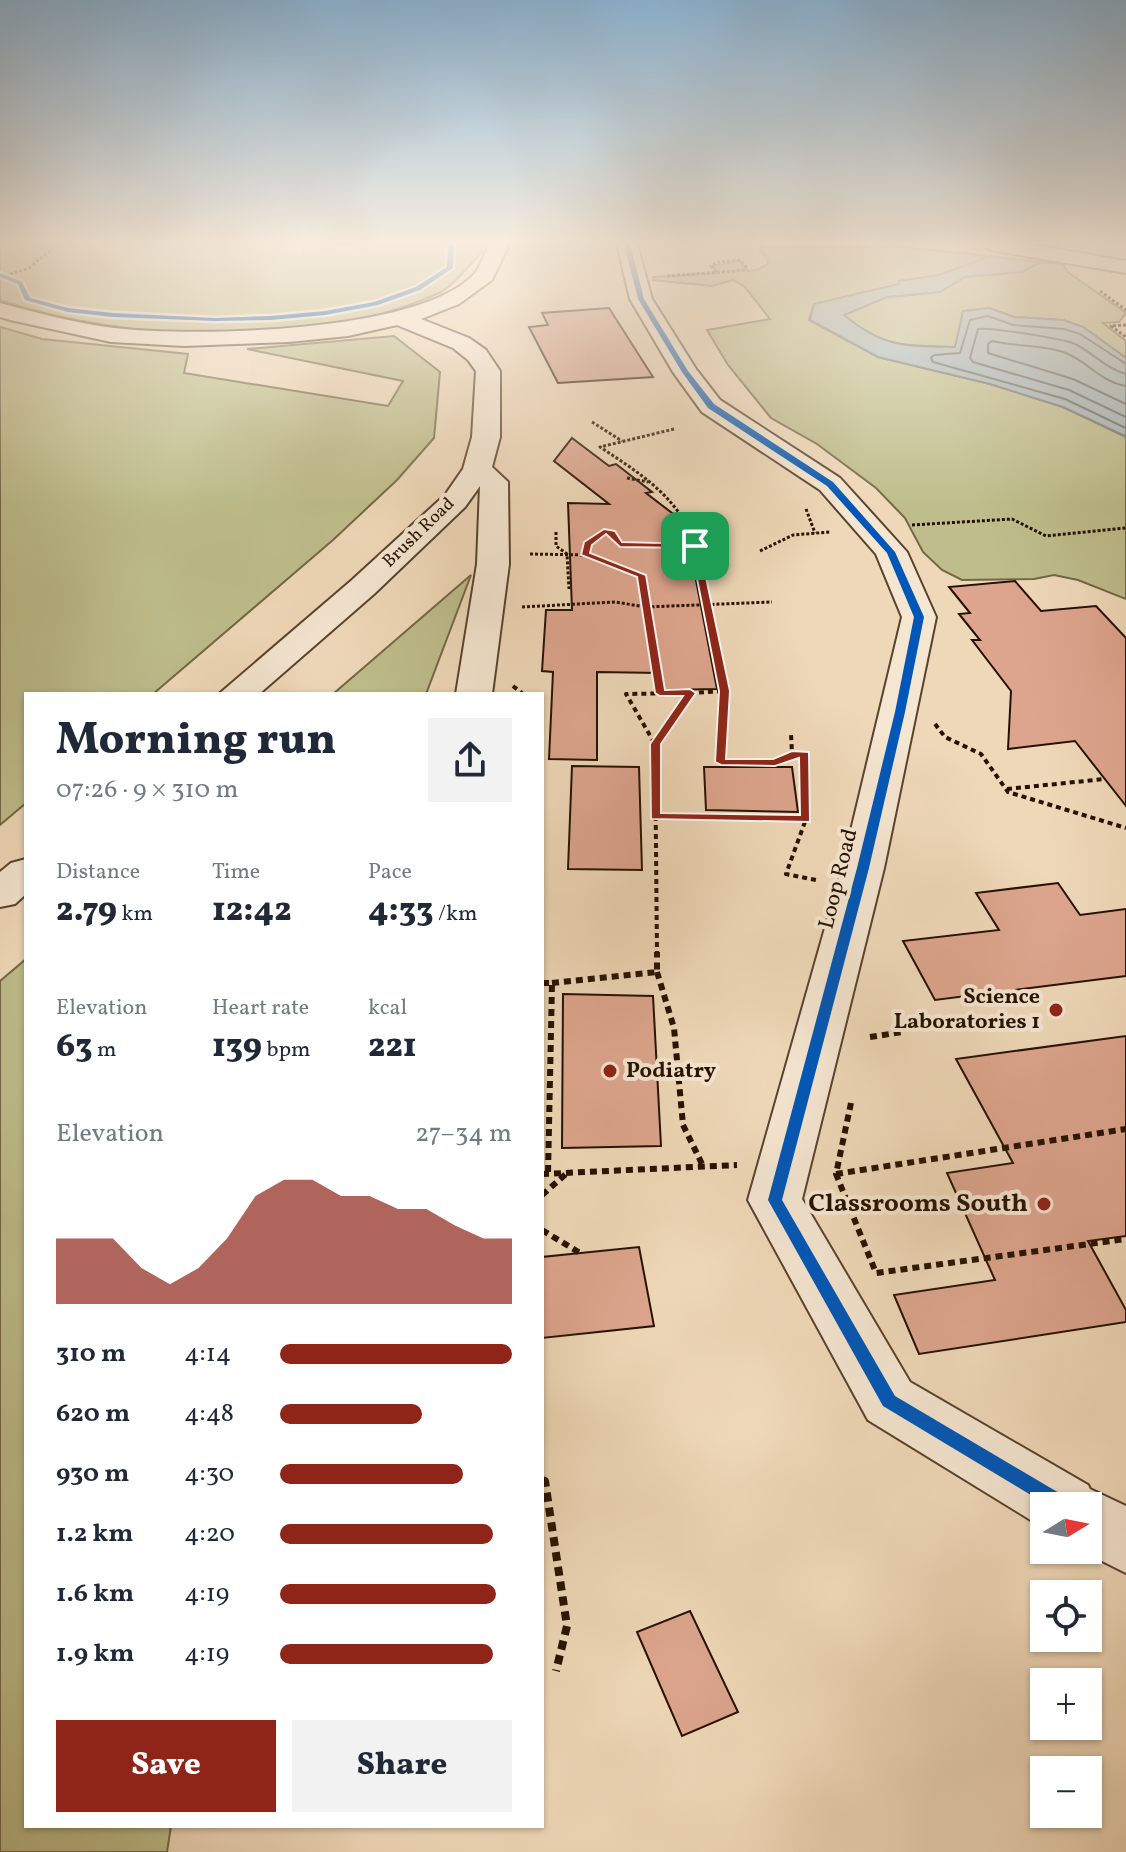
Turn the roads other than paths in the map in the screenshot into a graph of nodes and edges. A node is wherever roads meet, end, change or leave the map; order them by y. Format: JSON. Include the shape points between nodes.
{"nodes":[{"id":1,"x":85,"y":330,"type":"edge"},
{"id":2,"x":328,"y":330,"type":"edge"},
{"id":3,"x":430,"y":330,"type":"edge"},
{"id":4,"x":659,"y":330,"type":"edge"},
{"id":5,"x":477,"y":469,"type":"junction"},
{"id":6,"x":239,"y":692,"type":"edge"},
{"id":7,"x":474,"y":692,"type":"edge"},
{"id":8,"x":24,"y":874,"type":"edge"},
{"id":9,"x":0,"y":894,"type":"edge"},
{"id":10,"x":1042,"y":1492,"type":"edge"},
{"id":11,"x":1102,"y":1527,"type":"edge"},
{"id":12,"x":1126,"y":1542,"type":"edge"}],
"edges":[{"from":1,"to":2,"type":"street","via":[[200,340]]},
{"from":3,"to":5,"type":"street","name":"Brush Road","via":[[461,343],[488,371],[486,437]]},
{"from":4,"to":10,"type":"street","name":"Loop Road","via":[[711,406],[830,484],[872,529],[891,552],[919,617],[867,853],[775,1200],[889,1401]]},
{"from":5,"to":6,"type":"street","name":"Brush Road","via":[[455,501],[420,534]]},
{"from":5,"to":7,"type":"street","via":[[494,482],[493,553]]},
{"from":8,"to":9,"type":"street"},
{"from":11,"to":12,"type":"street"}]}
